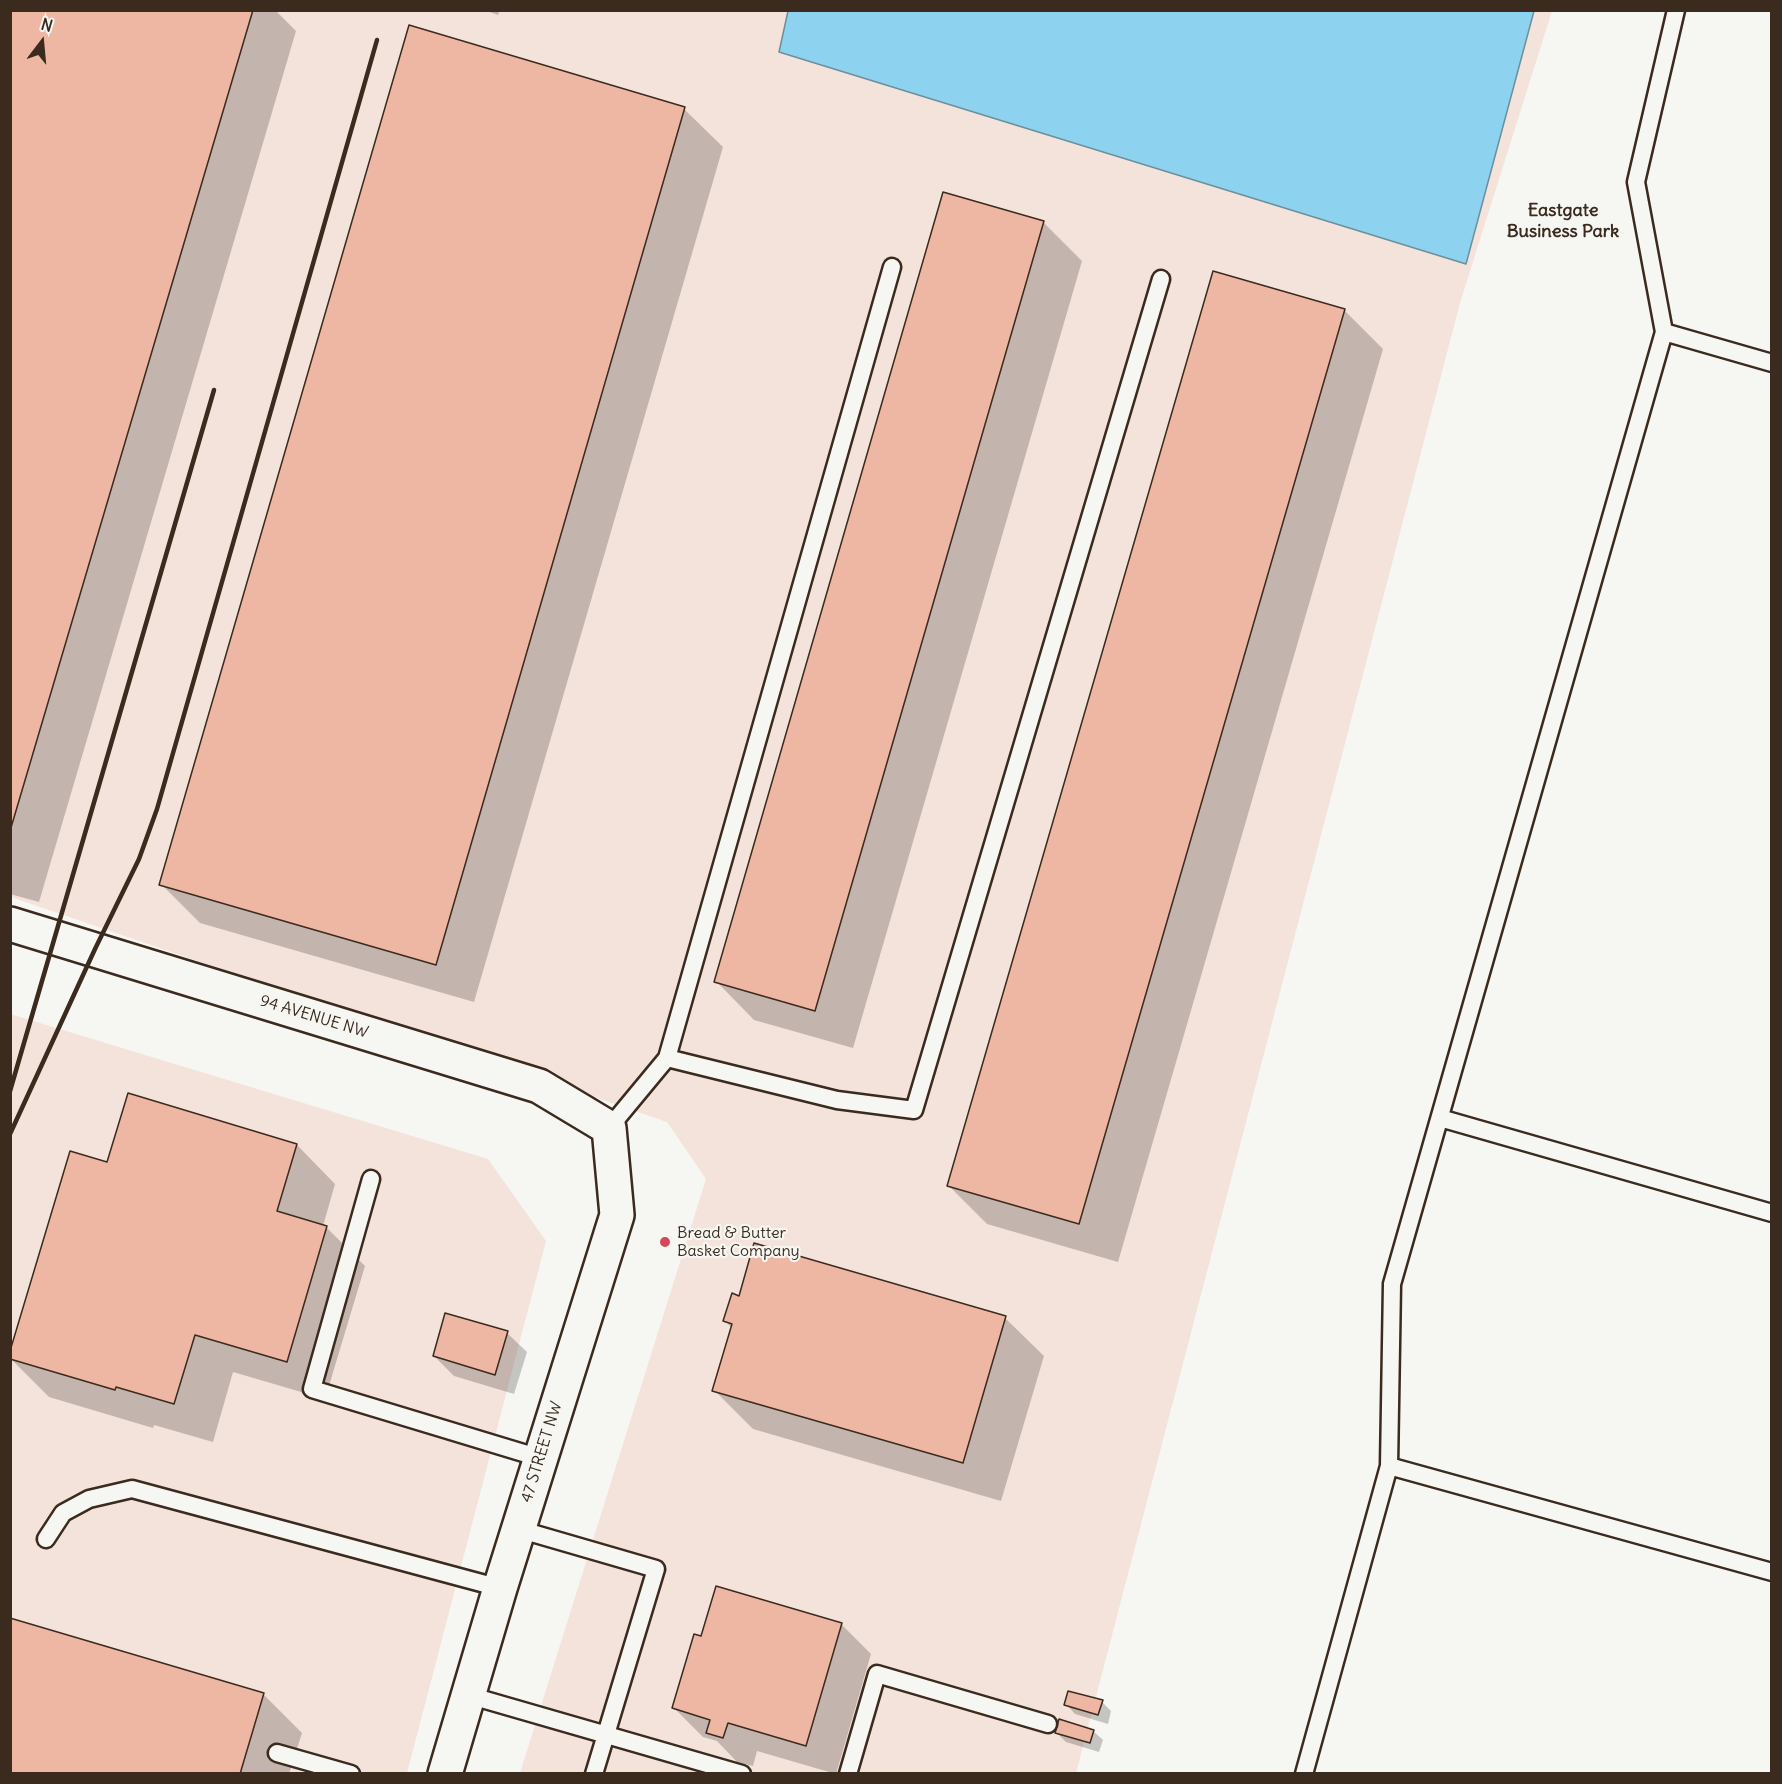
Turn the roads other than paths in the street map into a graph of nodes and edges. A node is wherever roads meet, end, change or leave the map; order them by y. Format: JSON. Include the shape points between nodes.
{"nodes":[{"id":1,"x":1676,"y":10,"type":"edge"},
{"id":2,"x":892,"y":267,"type":"dead end"},
{"id":3,"x":1161,"y":279,"type":"dead end"},
{"id":4,"x":1664,"y":332,"type":"junction"},
{"id":5,"x":1772,"y":363,"type":"edge"},
{"id":6,"x":10,"y":924,"type":"edge"},
{"id":7,"x":667,"y":1058,"type":"junction"},
{"id":8,"x":1440,"y":1118,"type":"junction"},
{"id":9,"x":609,"y":1128,"type":"junction"},
{"id":10,"x":371,"y":1179,"type":"dead end"},
{"id":11,"x":1772,"y":1213,"type":"edge"},
{"id":12,"x":540,"y":1458,"type":"junction"},
{"id":13,"x":1389,"y":1467,"type":"junction"},
{"id":14,"x":518,"y":1529,"type":"junction"},
{"id":15,"x":46,"y":1539,"type":"dead end"},
{"id":16,"x":1772,"y":1572,"type":"edge"},
{"id":17,"x":500,"y":1588,"type":"junction"},
{"id":18,"x":468,"y":1695,"type":"junction"},
{"id":19,"x":1048,"y":1724,"type":"dead end"},
{"id":20,"x":606,"y":1735,"type":"junction"},
{"id":21,"x":277,"y":1753,"type":"dead end"},
{"id":22,"x":351,"y":1773,"type":"edge"},
{"id":23,"x":445,"y":1773,"type":"edge"},
{"id":24,"x":594,"y":1773,"type":"edge"},
{"id":25,"x":742,"y":1773,"type":"edge"},
{"id":26,"x":848,"y":1773,"type":"edge"},
{"id":27,"x":1304,"y":1773,"type":"edge"}],
"edges":[{"from":1,"to":4,"type":"lane","via":[[1636,182]]},
{"from":2,"to":7,"type":"lane"},
{"from":3,"to":7,"type":"lane","via":[[914,1110],[837,1100]]},
{"from":4,"to":5,"type":"lane"},
{"from":4,"to":8,"type":"lane"},
{"from":6,"to":9,"type":"street","name":"94 AVENUE NW","via":[[539,1086]]},
{"from":7,"to":9,"type":"lane"},
{"from":8,"to":11,"type":"lane"},
{"from":8,"to":13,"type":"lane","via":[[1392,1284]]},
{"from":9,"to":12,"type":"street","name":"47 STREET NW","via":[[616,1215]]},
{"from":10,"to":12,"type":"lane","via":[[312,1389]]},
{"from":12,"to":14,"type":"street","name":"47 STREET NW"},
{"from":13,"to":16,"type":"lane"},
{"from":13,"to":27,"type":"lane"},
{"from":14,"to":17,"type":"street","name":"47 STREET NW"},
{"from":14,"to":20,"type":"lane","via":[[656,1569]]},
{"from":15,"to":17,"type":"lane","via":[[63,1513],[89,1499],[132,1489]]},
{"from":17,"to":18,"type":"street","name":"47 STREET NW"},
{"from":18,"to":20,"type":"lane"},
{"from":18,"to":23,"type":"street","name":"47 STREET NW"},
{"from":19,"to":26,"type":"lane","via":[[877,1674]]},
{"from":20,"to":24,"type":"lane"},
{"from":20,"to":25,"type":"lane"},
{"from":21,"to":22,"type":"lane"}]}
